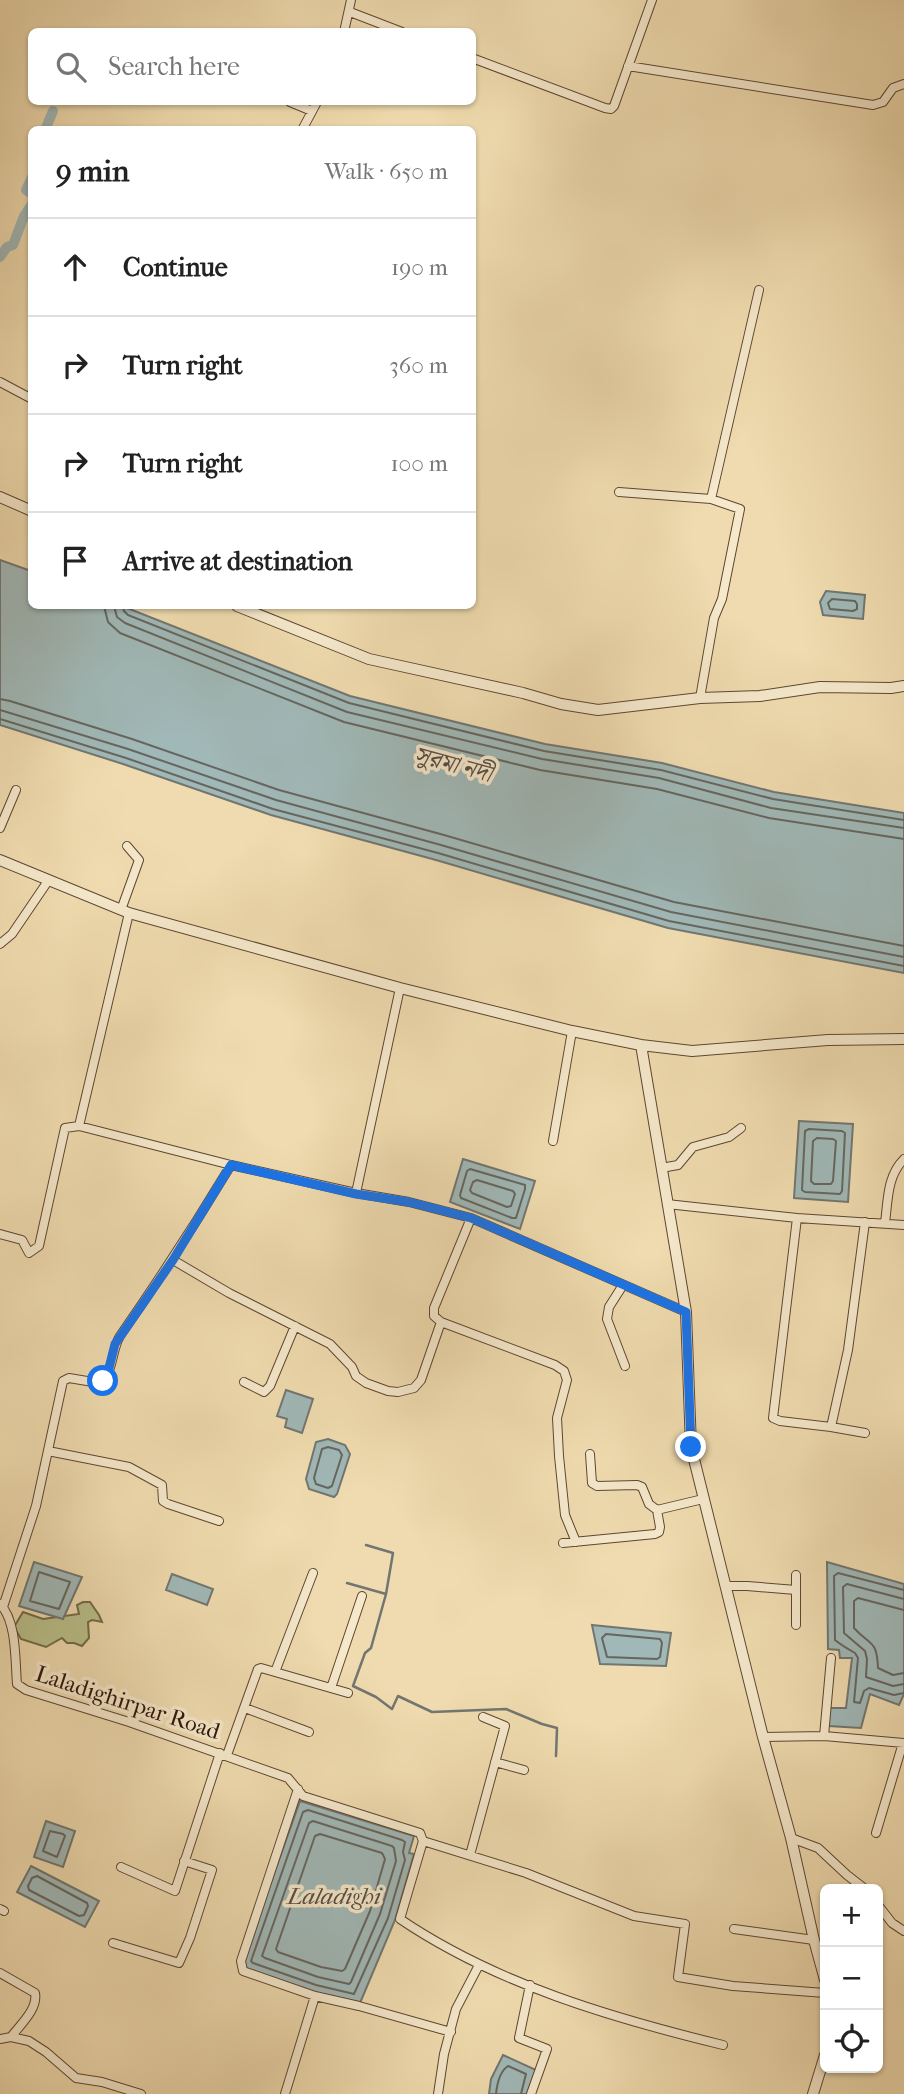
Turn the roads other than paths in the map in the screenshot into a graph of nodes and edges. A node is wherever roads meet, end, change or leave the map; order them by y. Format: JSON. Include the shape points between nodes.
{"nodes":[{"id":1,"x":351,"y":0,"type":"edge"},
{"id":2,"x":652,"y":0,"type":"edge"},
{"id":3,"x":349,"y":12,"type":"junction"},
{"id":4,"x":345,"y":28,"type":"edge"},
{"id":5,"x":391,"y":28,"type":"edge"},
{"id":6,"x":476,"y":60,"type":"edge"},
{"id":7,"x":628,"y":66,"type":"junction"},
{"id":8,"x":904,"y":84,"type":"edge"},
{"id":9,"x":297,"y":105,"type":"edge"},
{"id":10,"x":315,"y":105,"type":"edge"},
{"id":11,"x":312,"y":111,"type":"junction"},
{"id":12,"x":306,"y":126,"type":"edge"},
{"id":13,"x":759,"y":290,"type":"dead end"},
{"id":14,"x":0,"y":382,"type":"edge"},
{"id":15,"x":28,"y":398,"type":"edge"},
{"id":16,"x":619,"y":492,"type":"dead end"},
{"id":17,"x":0,"y":497,"type":"edge"},
{"id":18,"x":711,"y":499,"type":"junction"},
{"id":19,"x":28,"y":509,"type":"edge"},
{"id":20,"x":244,"y":609,"type":"edge"},
{"id":21,"x":904,"y":685,"type":"edge"},
{"id":22,"x":700,"y":698,"type":"junction"},
{"id":23,"x":16,"y":789,"type":"dead end"},
{"id":24,"x":0,"y":828,"type":"edge"},
{"id":25,"x":127,"y":846,"type":"dead end"},
{"id":26,"x":0,"y":860,"type":"edge"},
{"id":27,"x":48,"y":881,"type":"junction"},
{"id":28,"x":125,"y":912,"type":"junction"},
{"id":29,"x":0,"y":944,"type":"edge"},
{"id":30,"x":400,"y":988,"type":"junction"},
{"id":31,"x":572,"y":1031,"type":"junction"},
{"id":32,"x":904,"y":1039,"type":"edge"},
{"id":33,"x":642,"y":1045,"type":"junction"},
{"id":34,"x":79,"y":1126,"type":"junction"},
{"id":35,"x":741,"y":1128,"type":"dead end"},
{"id":36,"x":552,"y":1141,"type":"dead end"},
{"id":37,"x":904,"y":1159,"type":"edge"},
{"id":38,"x":231,"y":1165,"type":"junction"},
{"id":39,"x":661,"y":1168,"type":"junction"},
{"id":40,"x":356,"y":1194,"type":"junction"},
{"id":41,"x":667,"y":1204,"type":"junction"},
{"id":42,"x":797,"y":1217,"type":"junction"},
{"id":43,"x":471,"y":1218,"type":"junction"},
{"id":44,"x":865,"y":1222,"type":"junction"},
{"id":45,"x":885,"y":1223,"type":"junction"},
{"id":46,"x":904,"y":1225,"type":"edge"},
{"id":47,"x":0,"y":1234,"type":"edge"},
{"id":48,"x":173,"y":1260,"type":"junction"},
{"id":49,"x":623,"y":1285,"type":"junction"},
{"id":50,"x":686,"y":1312,"type":"junction"},
{"id":51,"x":441,"y":1322,"type":"junction"},
{"id":52,"x":296,"y":1326,"type":"junction"},
{"id":53,"x":625,"y":1366,"type":"dead end"},
{"id":54,"x":243,"y":1382,"type":"dead end"},
{"id":55,"x":831,"y":1427,"type":"junction"},
{"id":56,"x":865,"y":1433,"type":"dead end"},
{"id":57,"x":48,"y":1451,"type":"junction"},
{"id":58,"x":590,"y":1454,"type":"dead end"},
{"id":59,"x":703,"y":1499,"type":"junction"},
{"id":60,"x":657,"y":1510,"type":"junction"},
{"id":61,"x":219,"y":1521,"type":"dead end"},
{"id":62,"x":576,"y":1542,"type":"junction"},
{"id":63,"x":563,"y":1543,"type":"dead end"},
{"id":64,"x":313,"y":1573,"type":"dead end"},
{"id":65,"x":796,"y":1574,"type":"dead end"},
{"id":66,"x":725,"y":1586,"type":"junction"},
{"id":67,"x":796,"y":1590,"type":"junction"},
{"id":68,"x":362,"y":1596,"type":"dead end"},
{"id":69,"x":2,"y":1605,"type":"edge"},
{"id":70,"x":796,"y":1625,"type":"dead end"},
{"id":71,"x":831,"y":1658,"type":"dead end"},
{"id":72,"x":275,"y":1672,"type":"junction"},
{"id":73,"x":331,"y":1688,"type":"junction"},
{"id":74,"x":348,"y":1693,"type":"dead end"},
{"id":75,"x":244,"y":1708,"type":"junction"},
{"id":76,"x":483,"y":1717,"type":"dead end"},
{"id":77,"x":309,"y":1732,"type":"dead end"},
{"id":78,"x":763,"y":1737,"type":"junction"},
{"id":79,"x":824,"y":1737,"type":"junction"},
{"id":80,"x":904,"y":1743,"type":"edge"},
{"id":81,"x":223,"y":1754,"type":"junction"},
{"id":82,"x":495,"y":1762,"type":"junction"},
{"id":83,"x":524,"y":1770,"type":"dead end"},
{"id":84,"x":298,"y":1789,"type":"junction"},
{"id":85,"x":876,"y":1833,"type":"dead end"},
{"id":86,"x":790,"y":1838,"type":"junction"},
{"id":87,"x":423,"y":1841,"type":"junction"},
{"id":88,"x":470,"y":1855,"type":"junction"},
{"id":89,"x":184,"y":1861,"type":"junction"},
{"id":90,"x":121,"y":1867,"type":"dead end"},
{"id":91,"x":859,"y":1884,"type":"edge"},
{"id":92,"x":883,"y":1911,"type":"edge"},
{"id":93,"x":734,"y":1928,"type":"dead end"},
{"id":94,"x":904,"y":1931,"type":"edge"},
{"id":95,"x":814,"y":1940,"type":"junction"},
{"id":96,"x":113,"y":1943,"type":"dead end"},
{"id":97,"x":820,"y":1962,"type":"edge"},
{"id":98,"x":479,"y":1965,"type":"junction"},
{"id":99,"x":0,"y":1973,"type":"edge"},
{"id":100,"x":530,"y":1985,"type":"junction"},
{"id":101,"x":820,"y":1993,"type":"edge"},
{"id":102,"x":314,"y":1996,"type":"junction"},
{"id":103,"x":451,"y":2032,"type":"junction"},
{"id":104,"x":12,"y":2037,"type":"junction"},
{"id":105,"x":0,"y":2039,"type":"edge"},
{"id":106,"x":723,"y":2045,"type":"dead end"},
{"id":107,"x":820,"y":2071,"type":"edge"},
{"id":108,"x":113,"y":2090,"type":"edge"},
{"id":109,"x":139,"y":2094,"type":"edge"},
{"id":110,"x":285,"y":2094,"type":"edge"},
{"id":111,"x":438,"y":2094,"type":"edge"},
{"id":112,"x":531,"y":2094,"type":"edge"},
{"id":113,"x":813,"y":2094,"type":"edge"}],
"edges":[{"from":1,"to":3,"type":"street"},
{"from":2,"to":7,"type":"street"},
{"from":3,"to":4,"type":"street"},
{"from":3,"to":5,"type":"street"},
{"from":6,"to":7,"type":"street","via":[[605,108],[614,106]]},
{"from":7,"to":8,"type":"street","via":[[873,105]]},
{"from":9,"to":11,"type":"street"},
{"from":10,"to":11,"type":"street"},
{"from":11,"to":12,"type":"street"},
{"from":13,"to":18,"type":"street"},
{"from":14,"to":15,"type":"street"},
{"from":16,"to":18,"type":"street"},
{"from":17,"to":19,"type":"street"},
{"from":18,"to":22,"type":"street","via":[[740,509]]},
{"from":20,"to":22,"type":"street","via":[[369,659],[561,704],[598,710]]},
{"from":21,"to":22,"type":"street"},
{"from":23,"to":24,"type":"street"},
{"from":25,"to":28,"type":"street","via":[[139,860]]},
{"from":26,"to":27,"type":"street"},
{"from":27,"to":28,"type":"street"},
{"from":27,"to":29,"type":"street"},
{"from":28,"to":30,"type":"street"},
{"from":28,"to":34,"type":"street"},
{"from":30,"to":31,"type":"street"},
{"from":30,"to":40,"type":"street"},
{"from":31,"to":33,"type":"street"},
{"from":31,"to":36,"type":"street"},
{"from":32,"to":33,"type":"street","via":[[692,1051]]},
{"from":33,"to":39,"type":"street"},
{"from":34,"to":38,"type":"street"},
{"from":34,"to":47,"type":"street","via":[[65,1128],[39,1246],[29,1253],[22,1240]]},
{"from":35,"to":39,"type":"street","via":[[729,1137],[693,1147],[678,1165]]},
{"from":37,"to":45,"type":"street","via":[[891,1177]]},
{"from":38,"to":40,"type":"street"},
{"from":38,"to":48,"type":"street"},
{"from":39,"to":41,"type":"street"},
{"from":40,"to":43,"type":"street"},
{"from":41,"to":42,"type":"street"},
{"from":41,"to":50,"type":"street"},
{"from":42,"to":44,"type":"street"},
{"from":42,"to":55,"type":"street","via":[[773,1418]]},
{"from":43,"to":49,"type":"street"},
{"from":43,"to":51,"type":"street","via":[[434,1308],[434,1316]]},
{"from":44,"to":45,"type":"street"},
{"from":44,"to":55,"type":"street","via":[[848,1350]]},
{"from":45,"to":46,"type":"street"},
{"from":48,"to":52,"type":"street"},
{"from":48,"to":57,"type":"street","via":[[115,1344],[103,1381],[63,1381]]},
{"from":49,"to":50,"type":"street"},
{"from":49,"to":53,"type":"street","via":[[607,1319]]},
{"from":50,"to":59,"type":"street","via":[[691,1447]]},
{"from":51,"to":52,"type":"street","via":[[421,1380],[405,1391],[366,1383],[330,1344]]},
{"from":51,"to":62,"type":"street","via":[[564,1370],[567,1380],[557,1418],[565,1515]]},
{"from":52,"to":54,"type":"street","via":[[270,1386],[264,1392]]},
{"from":55,"to":56,"type":"street"},
{"from":57,"to":61,"type":"street","via":[[129,1467],[162,1485],[163,1501]]},
{"from":57,"to":69,"type":"street","via":[[36,1506]]},
{"from":58,"to":60,"type":"street","via":[[592,1483],[642,1487]]},
{"from":59,"to":60,"type":"street"},
{"from":59,"to":66,"type":"street"},
{"from":60,"to":62,"type":"street","via":[[660,1527],[655,1534]]},
{"from":62,"to":63,"type":"street"},
{"from":64,"to":72,"type":"street"},
{"from":65,"to":67,"type":"street"},
{"from":66,"to":67,"type":"street"},
{"from":66,"to":78,"type":"street"},
{"from":67,"to":70,"type":"street"},
{"from":68,"to":73,"type":"street"},
{"from":69,"to":81,"type":"street","name":"Laladighirpar Road","via":[[12,1630],[17,1684]]},
{"from":71,"to":79,"type":"street"},
{"from":72,"to":73,"type":"street"},
{"from":72,"to":75,"type":"street","via":[[259,1668]]},
{"from":73,"to":74,"type":"street"},
{"from":75,"to":77,"type":"street"},
{"from":75,"to":81,"type":"street"},
{"from":76,"to":82,"type":"street","via":[[505,1726]]},
{"from":78,"to":79,"type":"street"},
{"from":78,"to":86,"type":"street"},
{"from":79,"to":80,"type":"street"},
{"from":80,"to":85,"type":"street"},
{"from":81,"to":84,"type":"street","name":"Laladighirpar Road","via":[[288,1778]]},
{"from":81,"to":89,"type":"street"},
{"from":82,"to":83,"type":"street"},
{"from":82,"to":88,"type":"street"},
{"from":84,"to":87,"type":"street","name":"Laladighirpar Road","via":[[303,1796],[420,1832]]},
{"from":84,"to":102,"type":"street","via":[[240,1961],[243,1971]]},
{"from":86,"to":91,"type":"street","via":[[818,1847]]},
{"from":86,"to":95,"type":"street"},
{"from":87,"to":88,"type":"street"},
{"from":87,"to":98,"type":"street","via":[[400,1919]]},
{"from":88,"to":101,"type":"street","via":[[634,1916],[685,1924],[678,1977]]},
{"from":89,"to":90,"type":"street","via":[[175,1891]]},
{"from":89,"to":96,"type":"street","via":[[212,1870],[179,1964]]},
{"from":92,"to":94,"type":"street"},
{"from":93,"to":95,"type":"street"},
{"from":95,"to":97,"type":"street"},
{"from":98,"to":100,"type":"street"},
{"from":98,"to":103,"type":"street","via":[[456,2009]]},
{"from":99,"to":104,"type":"street","via":[[36,1996],[34,2007]]},
{"from":100,"to":106,"type":"street","via":[[600,2012]]},
{"from":100,"to":112,"type":"street","via":[[519,2038],[547,2049]]},
{"from":102,"to":103,"type":"street"},
{"from":102,"to":110,"type":"street"},
{"from":103,"to":111,"type":"street"},
{"from":104,"to":105,"type":"street"},
{"from":104,"to":108,"type":"street","via":[[30,2041],[76,2078]]},
{"from":107,"to":113,"type":"street"},
{"from":108,"to":109,"type":"street"}]}
